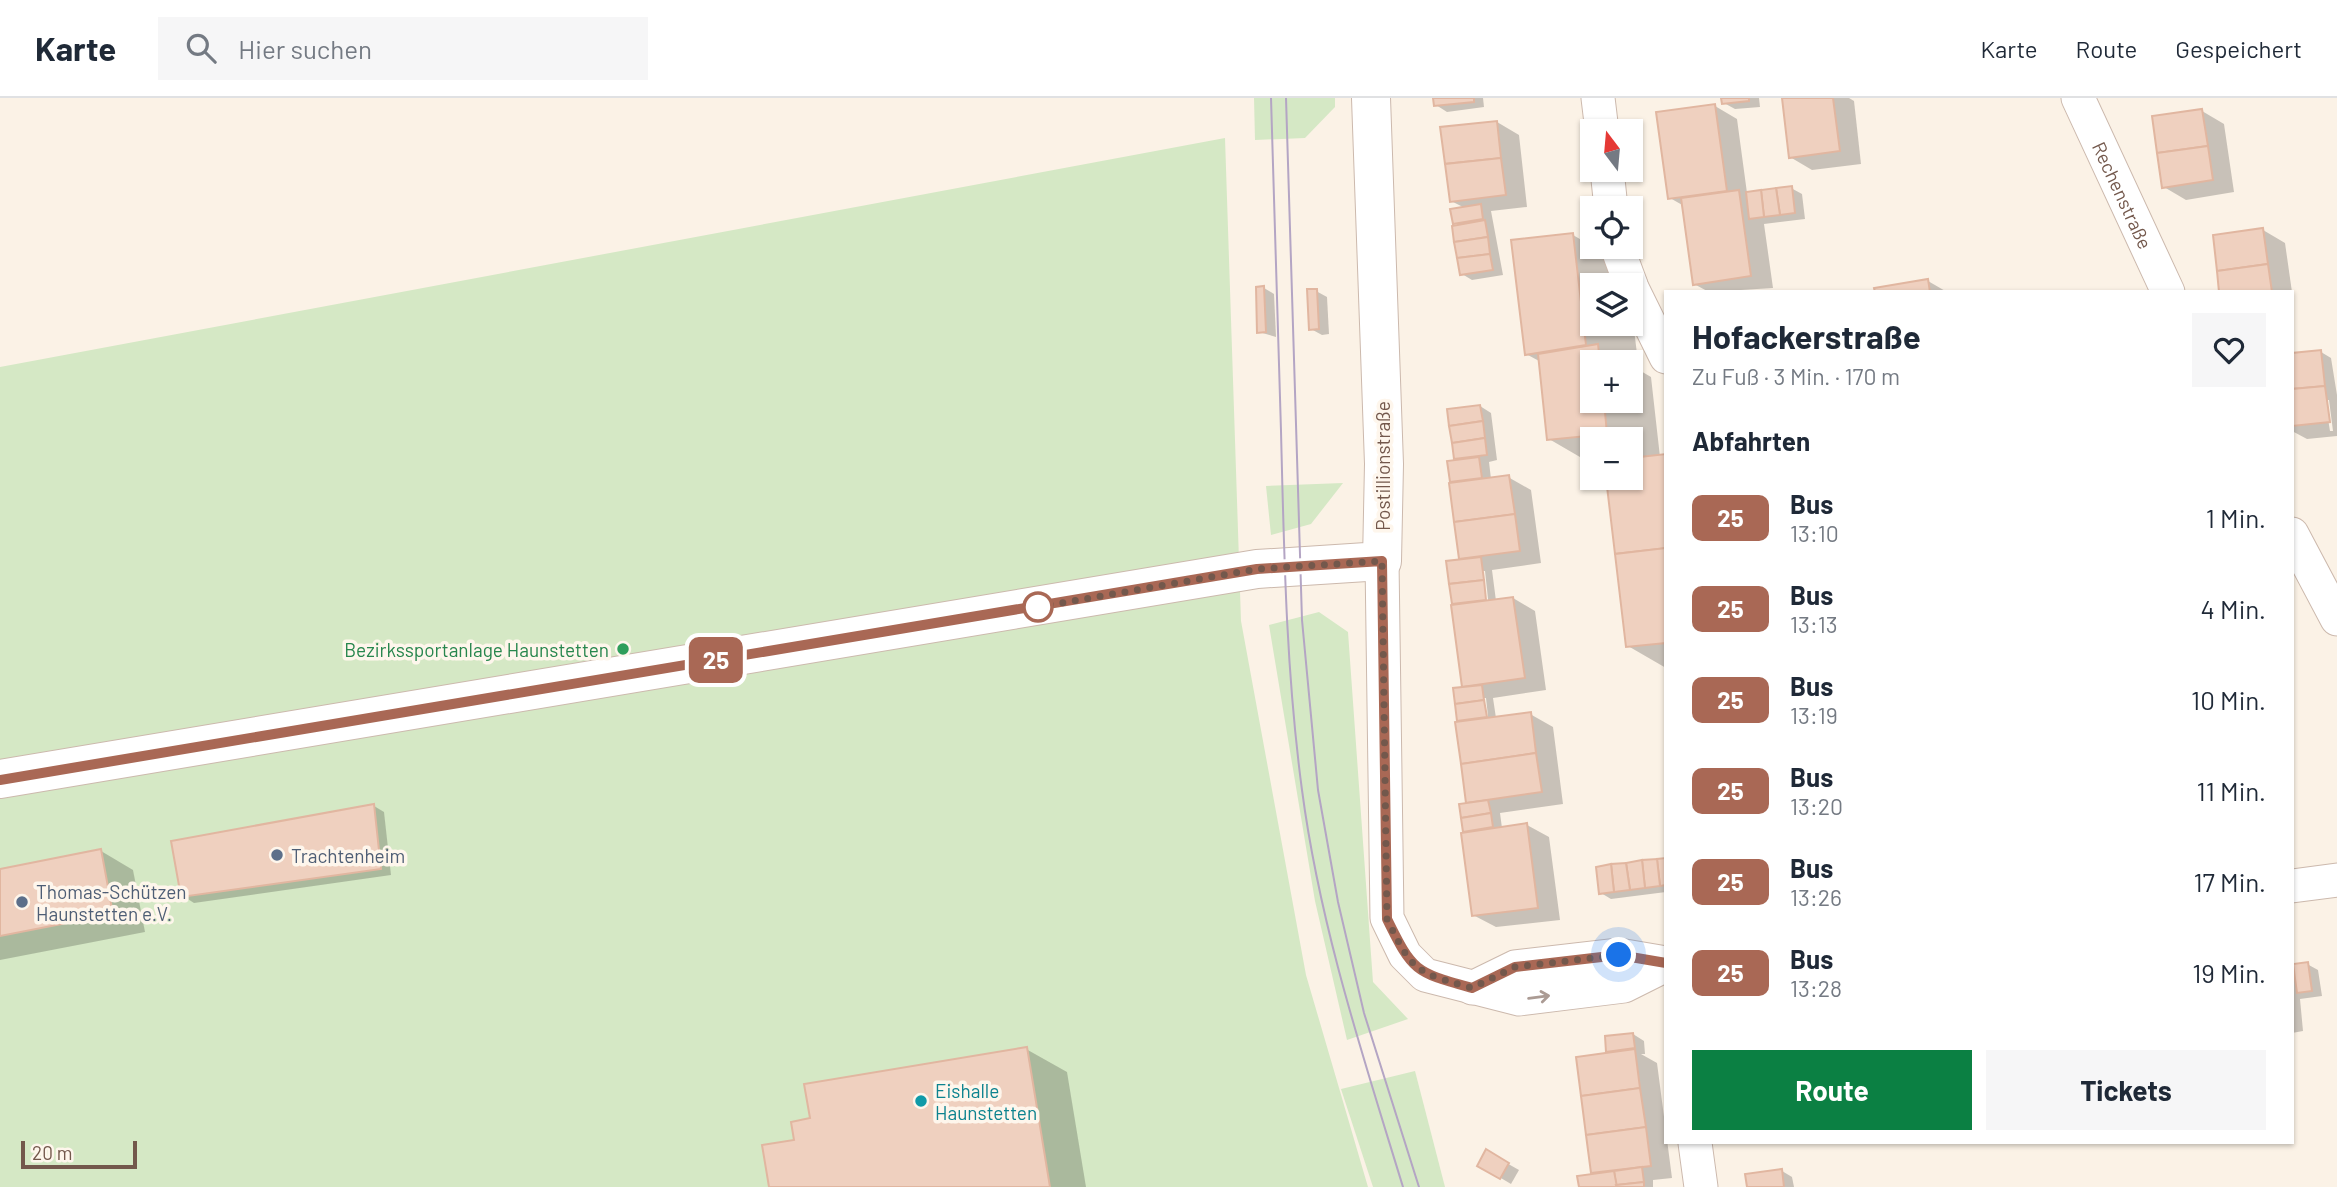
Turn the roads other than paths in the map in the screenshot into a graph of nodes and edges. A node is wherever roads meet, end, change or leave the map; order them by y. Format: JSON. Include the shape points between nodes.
{"nodes":[{"id":1,"x":1371,"y":98,"type":"edge"},
{"id":2,"x":1598,"y":98,"type":"edge"},
{"id":3,"x":2078,"y":98,"type":"edge"},
{"id":4,"x":1601,"y":119,"type":"edge"},
{"id":5,"x":2167,"y":290,"type":"edge"},
{"id":6,"x":1643,"y":310,"type":"edge"},
{"id":7,"x":1664,"y":353,"type":"edge"},
{"id":8,"x":2294,"y":538,"type":"edge"},
{"id":9,"x":1382,"y":561,"type":"junction"},
{"id":10,"x":2337,"y":619,"type":"edge"},
{"id":11,"x":0,"y":779,"type":"edge"},
{"id":12,"x":2337,"y":880,"type":"edge"},
{"id":13,"x":2294,"y":886,"type":"edge"},
{"id":14,"x":1664,"y":964,"type":"edge"},
{"id":15,"x":1695,"y":1144,"type":"edge"},
{"id":16,"x":1701,"y":1187,"type":"edge"}],
"edges":[{"from":1,"to":9,"type":"street","name":"Postillionstraße","via":[[1384,455]]},
{"from":2,"to":4,"type":"street"},
{"from":3,"to":5,"type":"street","name":"Rechenstraße"},
{"from":6,"to":7,"type":"street"},
{"from":8,"to":10,"type":"street"},
{"from":9,"to":11,"type":"street","via":[[1257,569]]},
{"from":9,"to":14,"type":"street","name":"Postillionstraße","via":[[1387,919],[1405,955],[1425,975],[1472,988],[1515,967],[1619,955]]},
{"from":12,"to":13,"type":"street"},
{"from":15,"to":16,"type":"street"}]}
